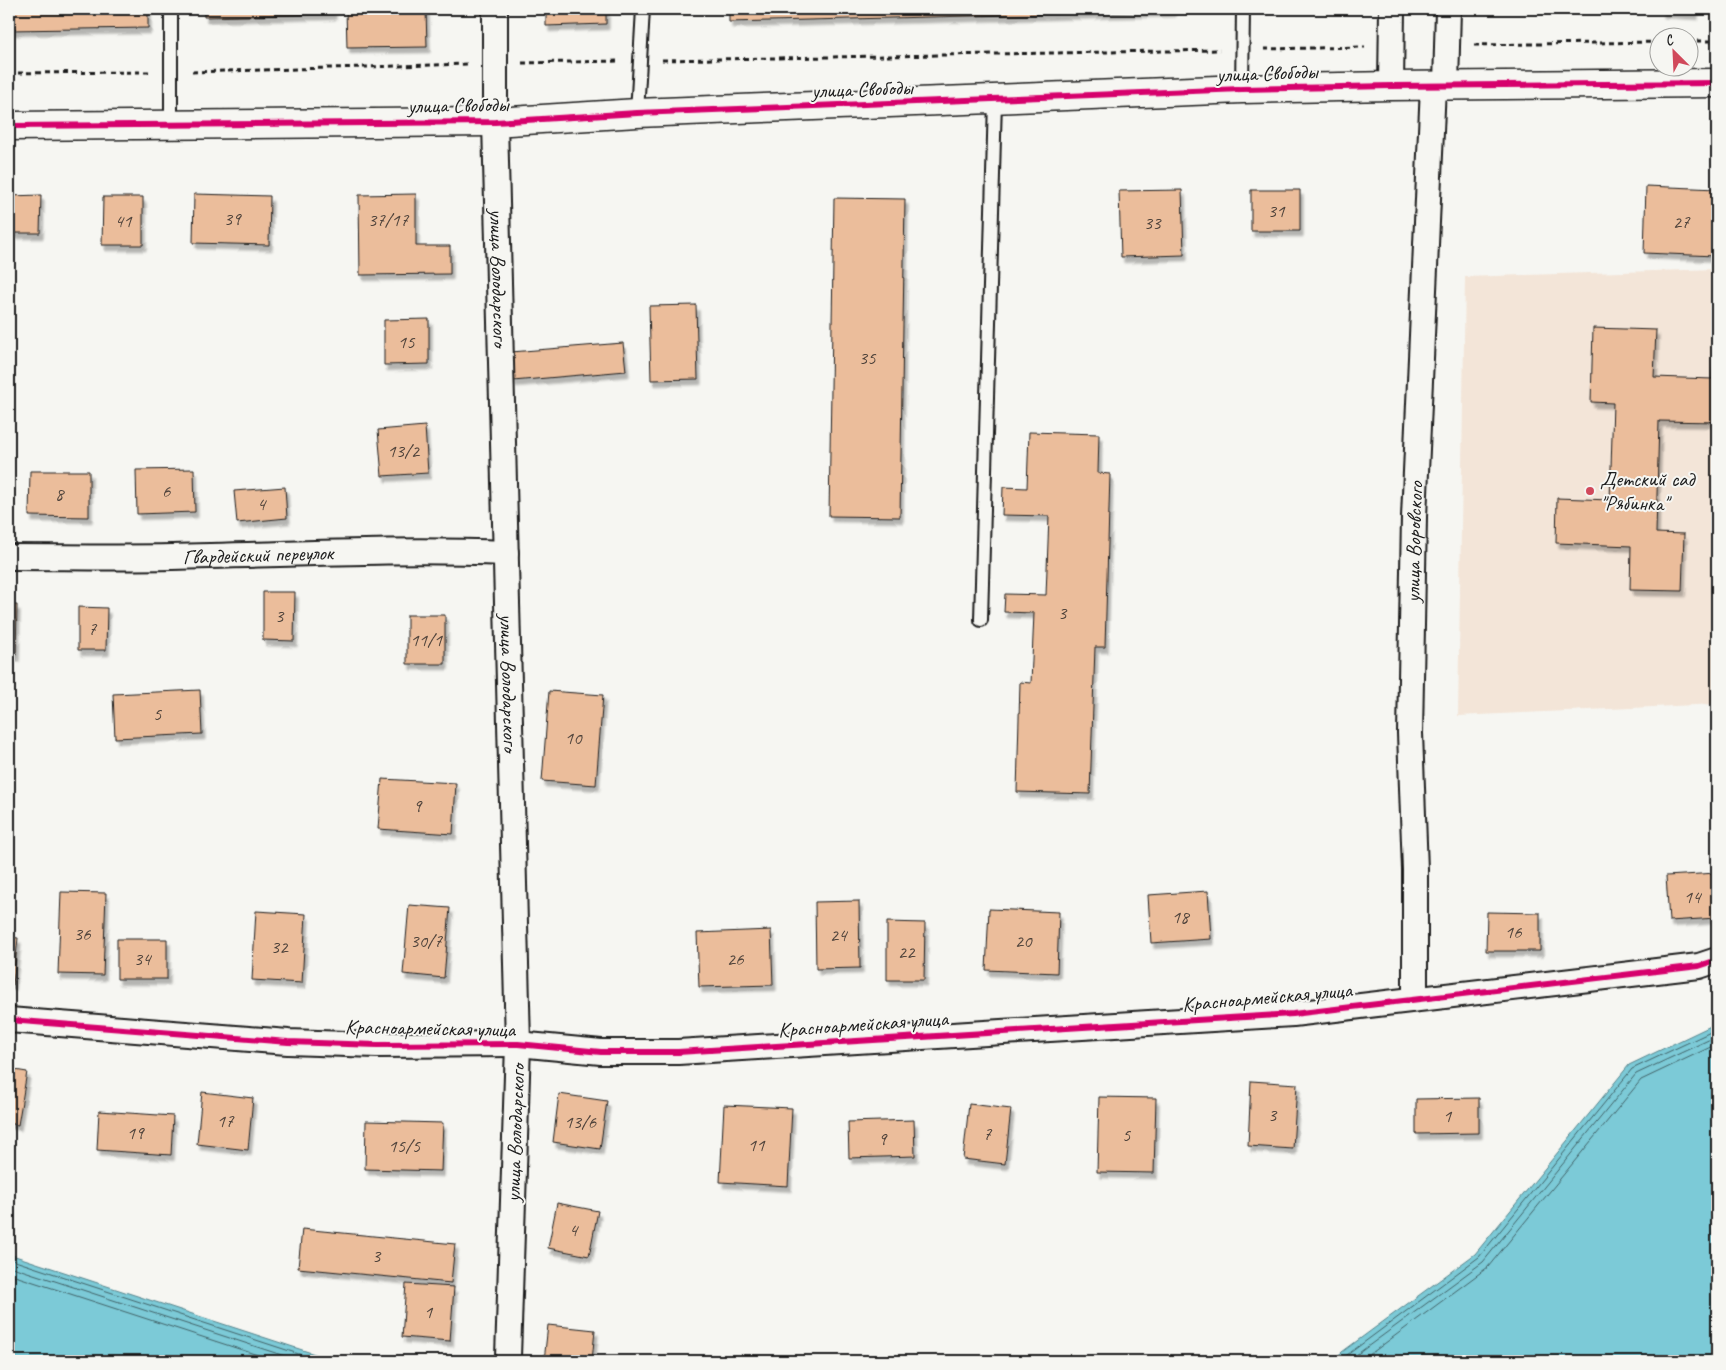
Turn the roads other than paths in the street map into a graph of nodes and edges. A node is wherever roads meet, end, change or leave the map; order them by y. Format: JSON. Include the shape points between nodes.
{"nodes":[{"id":1,"x":171,"y":9,"type":"edge"},
{"id":2,"x":496,"y":9,"type":"edge"},
{"id":3,"x":643,"y":9,"type":"edge"},
{"id":4,"x":1243,"y":9,"type":"edge"},
{"id":5,"x":1392,"y":9,"type":"edge"},
{"id":6,"x":1448,"y":9,"type":"edge"},
{"id":7,"x":1717,"y":83,"type":"edge"},
{"id":8,"x":1391,"y":86,"type":"junction"},
{"id":9,"x":1440,"y":86,"type":"junction"},
{"id":10,"x":1242,"y":89,"type":"junction"},
{"id":11,"x":995,"y":100,"type":"junction"},
{"id":12,"x":637,"y":113,"type":"junction"},
{"id":13,"x":495,"y":122,"type":"junction"},
{"id":14,"x":171,"y":125,"type":"junction"},
{"id":15,"x":9,"y":126,"type":"edge"},
{"id":16,"x":506,"y":554,"type":"junction"},
{"id":17,"x":9,"y":557,"type":"edge"},
{"id":18,"x":981,"y":620,"type":"dead end"},
{"id":19,"x":1717,"y":960,"type":"edge"},
{"id":20,"x":1415,"y":998,"type":"junction"},
{"id":21,"x":9,"y":1020,"type":"edge"},
{"id":22,"x":518,"y":1044,"type":"junction"},
{"id":23,"x":508,"y":1357,"type":"dead end"}],
"edges":[{"from":1,"to":14,"type":"lane"},
{"from":2,"to":13,"type":"street","name":"улица Володарского"},
{"from":3,"to":12,"type":"lane"},
{"from":4,"to":10,"type":"lane"},
{"from":5,"to":8,"type":"street"},
{"from":6,"to":9,"type":"street","name":"улица Воровского"},
{"from":7,"to":9,"type":"street","name":"улица Свободы"},
{"from":8,"to":9,"type":"street","name":"улица Свободы"},
{"from":8,"to":10,"type":"street","name":"улица Свободы"},
{"from":9,"to":20,"type":"street","name":"улица Воровского","via":[[1414,518],[1410,733]]},
{"from":10,"to":11,"type":"street","name":"улица Свободы"},
{"from":11,"to":12,"type":"street","name":"улица Свободы"},
{"from":11,"to":18,"type":"lane"},
{"from":12,"to":13,"type":"street","name":"улица Свободы"},
{"from":13,"to":14,"type":"street","name":"улица Свободы"},
{"from":13,"to":16,"type":"street","name":"улица Володарского"},
{"from":14,"to":15,"type":"street","name":"улица Свободы"},
{"from":16,"to":17,"type":"street","name":"Гвардейский переулок","via":[[457,551]]},
{"from":16,"to":22,"type":"street","name":"улица Володарского"},
{"from":19,"to":20,"type":"street","name":"Красноармейская улица","via":[[1699,966]]},
{"from":20,"to":22,"type":"street","name":"Красноармейская улица","via":[[1292,1014],[678,1052],[601,1052]]},
{"from":21,"to":22,"type":"street","name":"Красноармейская улица","via":[[288,1042]]},
{"from":22,"to":23,"type":"street","name":"улица Володарского"}]}
